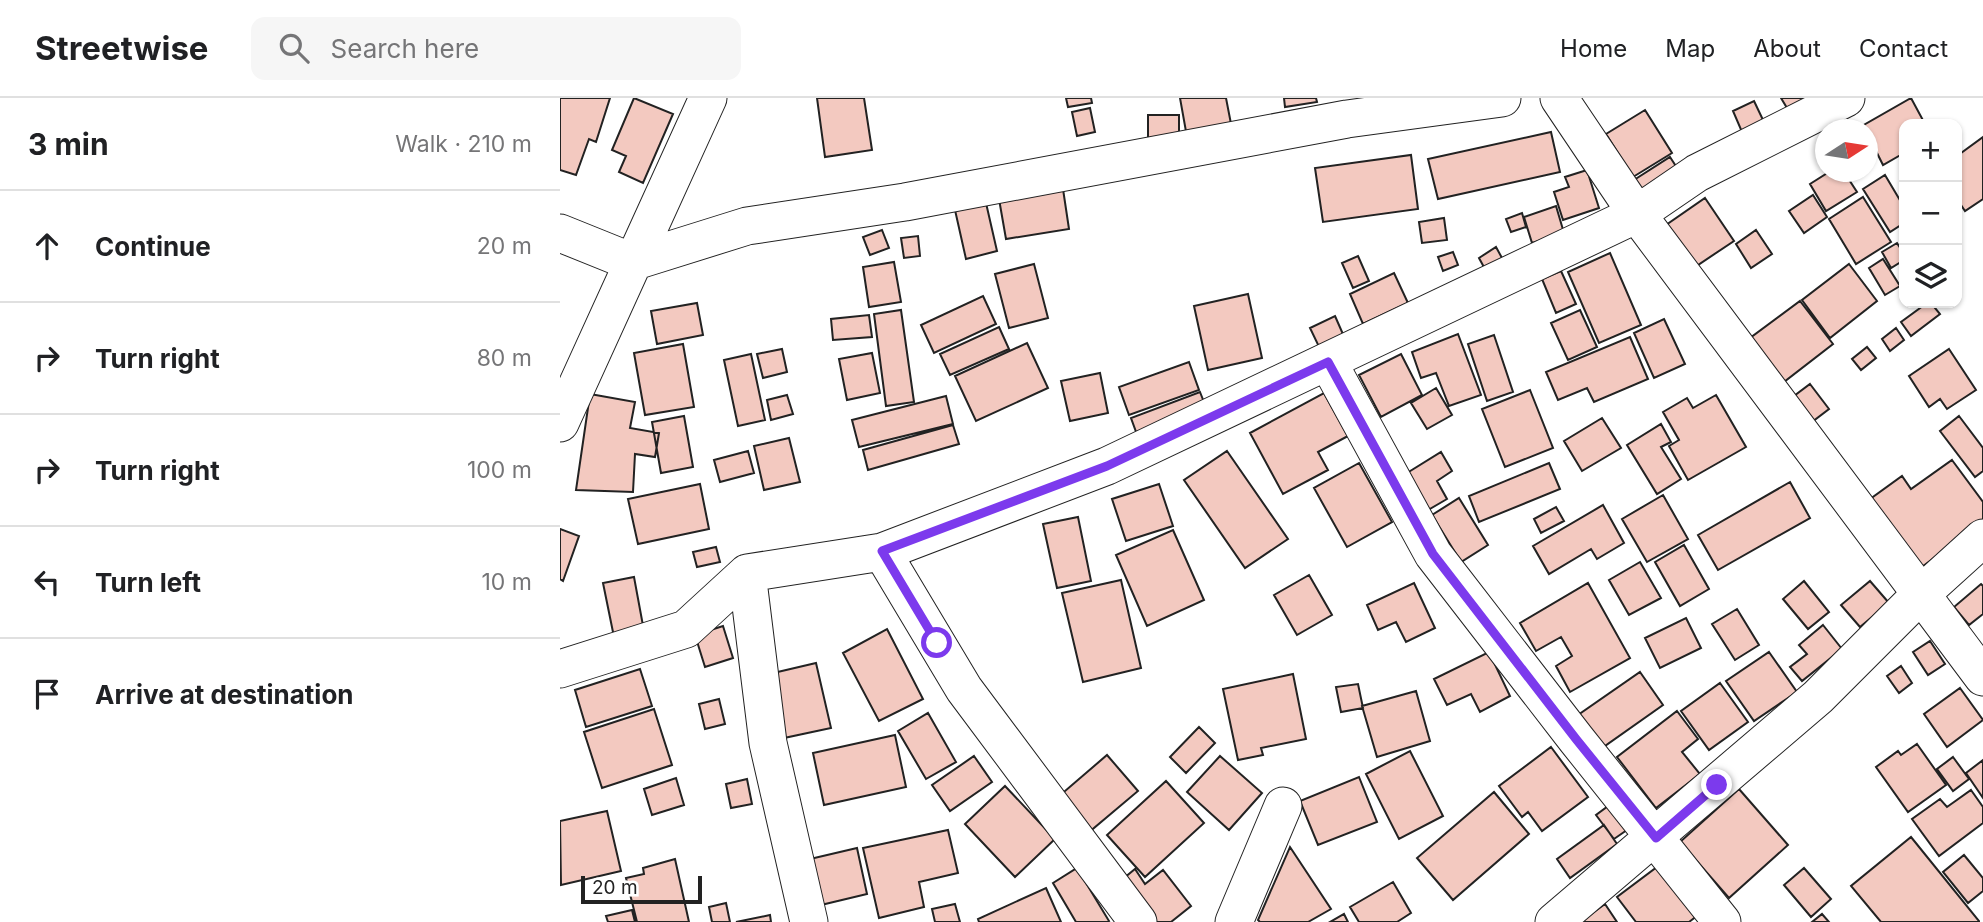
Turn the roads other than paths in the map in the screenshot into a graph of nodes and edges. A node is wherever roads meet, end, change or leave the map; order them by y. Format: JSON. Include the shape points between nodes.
{"nodes":[{"id":1,"x":708,"y":98,"type":"edge"},
{"id":2,"x":1502,"y":98,"type":"edge"},
{"id":3,"x":1559,"y":98,"type":"edge"},
{"id":4,"x":1846,"y":98,"type":"edge"},
{"id":5,"x":1346,"y":108,"type":"edge"},
{"id":6,"x":1637,"y":214,"type":"junction"},
{"id":7,"x":560,"y":233,"type":"edge"},
{"id":8,"x":632,"y":262,"type":"junction"},
{"id":9,"x":1328,"y":362,"type":"junction"},
{"id":10,"x":560,"y":423,"type":"edge"},
{"id":11,"x":1983,"y":538,"type":"edge"},
{"id":12,"x":882,"y":551,"type":"junction"},
{"id":13,"x":747,"y":573,"type":"junction"},
{"id":14,"x":1920,"y":595,"type":"junction"},
{"id":15,"x":560,"y":669,"type":"edge"},
{"id":16,"x":1983,"y":677,"type":"edge"},
{"id":17,"x":1283,"y":806,"type":"dead end"},
{"id":18,"x":1656,"y":838,"type":"junction"},
{"id":19,"x":809,"y":922,"type":"edge"},
{"id":20,"x":1138,"y":922,"type":"edge"},
{"id":21,"x":1234,"y":922,"type":"edge"},
{"id":22,"x":1554,"y":922,"type":"edge"},
{"id":23,"x":1722,"y":922,"type":"edge"}],
"edges":[{"from":1,"to":8,"type":"street"},
{"from":2,"to":5,"type":"street"},
{"from":3,"to":6,"type":"street"},
{"from":4,"to":6,"type":"street","via":[[1697,173]]},
{"from":5,"to":8,"type":"street","via":[[905,202],[747,226]]},
{"from":6,"to":9,"type":"street"},
{"from":6,"to":14,"type":"street"},
{"from":7,"to":8,"type":"street"},
{"from":8,"to":10,"type":"street"},
{"from":9,"to":12,"type":"street","via":[[1107,466]]},
{"from":9,"to":18,"type":"street","via":[[1433,554]]},
{"from":11,"to":14,"type":"street"},
{"from":12,"to":13,"type":"street"},
{"from":12,"to":20,"type":"street","via":[[964,689]]},
{"from":13,"to":15,"type":"street","via":[[686,629]]},
{"from":13,"to":19,"type":"street","via":[[768,743]]},
{"from":14,"to":16,"type":"street"},
{"from":14,"to":18,"type":"street","via":[[1818,697]]},
{"from":17,"to":21,"type":"street"},
{"from":18,"to":22,"type":"street"},
{"from":18,"to":23,"type":"street"}]}
